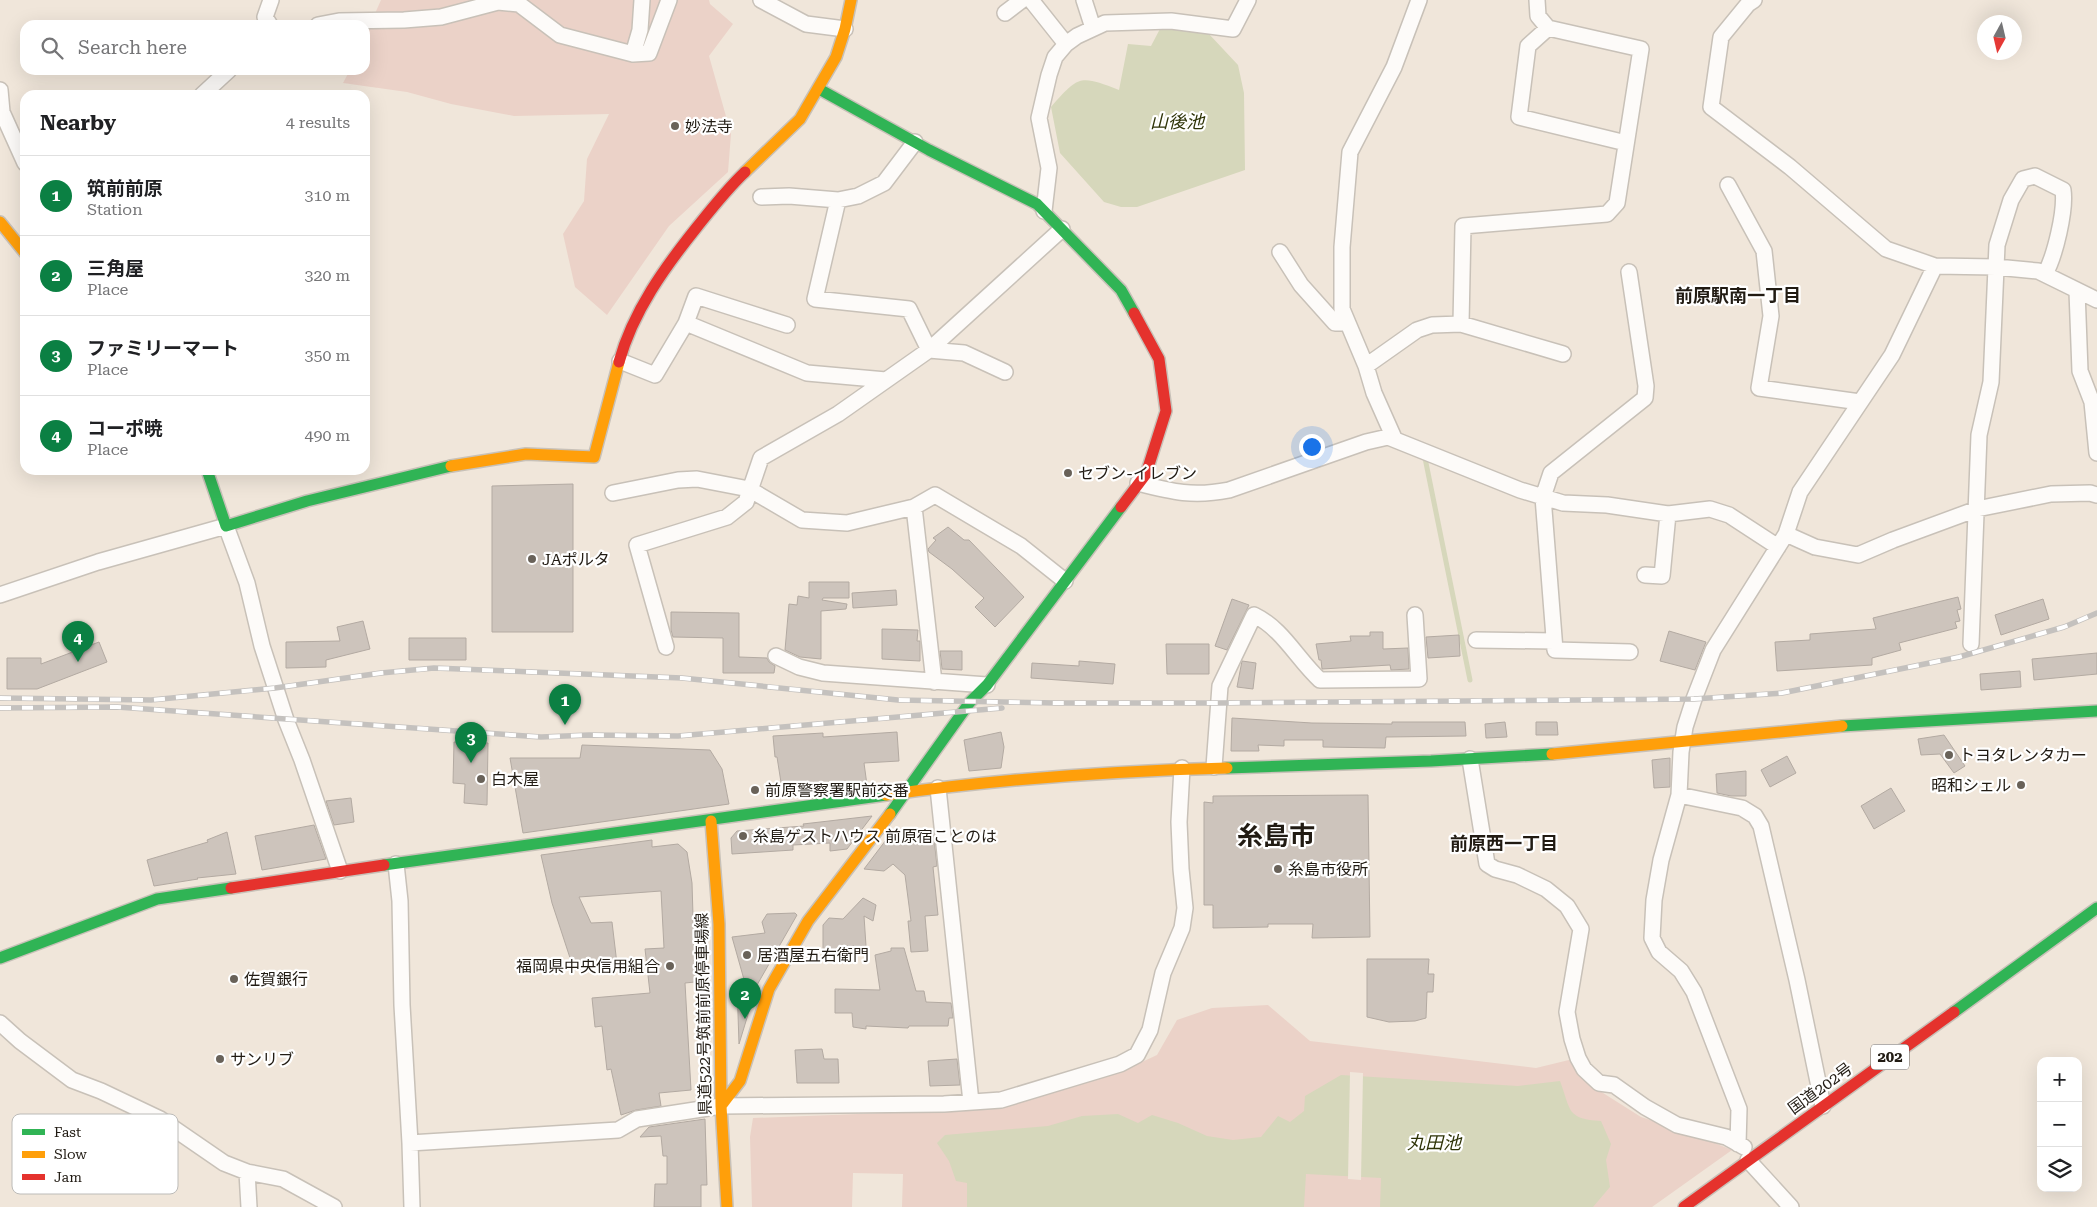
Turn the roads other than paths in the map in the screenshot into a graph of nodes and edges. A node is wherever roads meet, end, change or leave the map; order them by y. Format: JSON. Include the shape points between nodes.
{"nodes":[{"id":1,"x":271,"y":0,"type":"edge"},
{"id":2,"x":642,"y":0,"type":"edge"},
{"id":3,"x":669,"y":0,"type":"edge"},
{"id":4,"x":761,"y":0,"type":"edge"},
{"id":5,"x":851,"y":0,"type":"edge"},
{"id":6,"x":1022,"y":0,"type":"edge"},
{"id":7,"x":1031,"y":0,"type":"edge"},
{"id":8,"x":1084,"y":0,"type":"edge"},
{"id":9,"x":1248,"y":0,"type":"edge"},
{"id":10,"x":1419,"y":0,"type":"edge"},
{"id":11,"x":1537,"y":0,"type":"edge"},
{"id":12,"x":1754,"y":0,"type":"edge"},
{"id":13,"x":1005,"y":13,"type":"dead end"},
{"id":14,"x":268,"y":20,"type":"edge"},
{"id":15,"x":339,"y":20,"type":"edge"},
{"id":16,"x":370,"y":20,"type":"edge"},
{"id":17,"x":370,"y":20,"type":"edge"},
{"id":18,"x":1094,"y":28,"type":"junction"},
{"id":19,"x":1548,"y":28,"type":"junction"},
{"id":20,"x":846,"y":29,"type":"junction"},
{"id":21,"x":1066,"y":44,"type":"junction"},
{"id":22,"x":633,"y":54,"type":"junction"},
{"id":23,"x":224,"y":75,"type":"edge"},
{"id":24,"x":819,"y":89,"type":"junction"},
{"id":25,"x":0,"y":90,"type":"edge"},
{"id":26,"x":207,"y":90,"type":"edge"},
{"id":27,"x":915,"y":142,"type":"junction"},
{"id":28,"x":1626,"y":143,"type":"junction"},
{"id":29,"x":20,"y":152,"type":"edge"},
{"id":30,"x":1728,"y":185,"type":"dead end"},
{"id":31,"x":761,"y":198,"type":"dead end"},
{"id":32,"x":838,"y":200,"type":"junction"},
{"id":33,"x":1044,"y":211,"type":"junction"},
{"id":34,"x":0,"y":222,"type":"edge"},
{"id":35,"x":1062,"y":229,"type":"junction"},
{"id":36,"x":20,"y":247,"type":"edge"},
{"id":37,"x":1280,"y":252,"type":"dead end"},
{"id":38,"x":1935,"y":266,"type":"junction"},
{"id":39,"x":1996,"y":267,"type":"junction"},
{"id":40,"x":1629,"y":272,"type":"dead end"},
{"id":41,"x":2045,"y":274,"type":"junction"},
{"id":42,"x":2077,"y":291,"type":"junction"},
{"id":43,"x":2097,"y":300,"type":"edge"},
{"id":44,"x":686,"y":322,"type":"junction"},
{"id":45,"x":1348,"y":323,"type":"junction"},
{"id":46,"x":1461,"y":324,"type":"junction"},
{"id":47,"x":787,"y":325,"type":"dead end"},
{"id":48,"x":929,"y":350,"type":"junction"},
{"id":49,"x":1563,"y":354,"type":"dead end"},
{"id":50,"x":620,"y":361,"type":"junction"},
{"id":51,"x":1366,"y":366,"type":"junction"},
{"id":52,"x":1005,"y":372,"type":"dead end"},
{"id":53,"x":886,"y":380,"type":"junction"},
{"id":54,"x":1860,"y":402,"type":"junction"},
{"id":55,"x":1394,"y":438,"type":"junction"},
{"id":56,"x":2097,"y":453,"type":"edge"},
{"id":57,"x":209,"y":475,"type":"edge"},
{"id":58,"x":1138,"y":483,"type":"junction"},
{"id":59,"x":749,"y":489,"type":"junction"},
{"id":60,"x":613,"y":493,"type":"dead end"},
{"id":61,"x":2097,"y":495,"type":"edge"},
{"id":62,"x":1543,"y":497,"type":"junction"},
{"id":63,"x":914,"y":506,"type":"junction"},
{"id":64,"x":1977,"y":509,"type":"junction"},
{"id":65,"x":1668,"y":514,"type":"junction"},
{"id":66,"x":226,"y":526,"type":"junction"},
{"id":67,"x":1782,"y":540,"type":"junction"},
{"id":68,"x":1645,"y":575,"type":"dead end"},
{"id":69,"x":1065,"y":581,"type":"junction"},
{"id":70,"x":0,"y":595,"type":"edge"},
{"id":71,"x":1415,"y":615,"type":"dead end"},
{"id":72,"x":1476,"y":640,"type":"dead end"},
{"id":73,"x":1554,"y":641,"type":"junction"},
{"id":74,"x":1971,"y":644,"type":"dead end"},
{"id":75,"x":666,"y":647,"type":"dead end"},
{"id":76,"x":1630,"y":652,"type":"dead end"},
{"id":77,"x":776,"y":656,"type":"dead end"},
{"id":78,"x":934,"y":682,"type":"junction"},
{"id":79,"x":987,"y":685,"type":"junction"},
{"id":80,"x":2097,"y":711,"type":"edge"},
{"id":81,"x":1682,"y":742,"type":"junction"},
{"id":82,"x":1470,"y":759,"type":"junction"},
{"id":83,"x":1214,"y":767,"type":"junction"},
{"id":84,"x":1182,"y":768,"type":"junction"},
{"id":85,"x":938,"y":788,"type":"junction"},
{"id":86,"x":907,"y":792,"type":"junction"},
{"id":87,"x":1679,"y":795,"type":"junction"},
{"id":88,"x":711,"y":820,"type":"junction"},
{"id":89,"x":396,"y":864,"type":"junction"},
{"id":90,"x":340,"y":871,"type":"junction"},
{"id":91,"x":2097,"y":908,"type":"edge"},
{"id":92,"x":0,"y":958,"type":"edge"},
{"id":93,"x":0,"y":1023,"type":"edge"},
{"id":94,"x":970,"y":1102,"type":"junction"},
{"id":95,"x":720,"y":1106,"type":"junction"},
{"id":96,"x":1822,"y":1106,"type":"junction"},
{"id":97,"x":151,"y":1114,"type":"edge"},
{"id":98,"x":178,"y":1131,"type":"edge"},
{"id":99,"x":410,"y":1143,"type":"junction"},
{"id":100,"x":1738,"y":1144,"type":"junction"},
{"id":101,"x":1752,"y":1157,"type":"junction"},
{"id":102,"x":247,"y":1172,"type":"junction"},
{"id":103,"x":249,"y":1207,"type":"edge"},
{"id":104,"x":334,"y":1207,"type":"edge"},
{"id":105,"x":412,"y":1207,"type":"edge"},
{"id":106,"x":727,"y":1207,"type":"edge"},
{"id":107,"x":1684,"y":1207,"type":"edge"},
{"id":108,"x":1791,"y":1207,"type":"edge"}],
"edges":[{"from":1,"to":14,"type":"street"},
{"from":2,"to":22,"type":"street","via":[[640,30]]},
{"from":3,"to":22,"type":"street","via":[[649,53]]},
{"from":4,"to":20,"type":"street","via":[[806,24]]},
{"from":5,"to":20,"type":"main road"},
{"from":6,"to":13,"type":"street"},
{"from":7,"to":21,"type":"street"},
{"from":8,"to":18,"type":"street"},
{"from":9,"to":18,"type":"street","via":[[1233,29],[1144,21],[1105,23]]},
{"from":10,"to":45,"type":"street","via":[[1394,67],[1350,152],[1342,247],[1342,309]]},
{"from":11,"to":19,"type":"street","via":[[1538,16]]},
{"from":12,"to":38,"type":"street","via":[[1721,37],[1711,107],[1790,167],[1886,249]]},
{"from":15,"to":17,"type":"street"},
{"from":16,"to":22,"type":"street","via":[[441,17],[498,2],[519,4],[560,35]]},
{"from":18,"to":21,"type":"street"},
{"from":19,"to":28,"type":"street","via":[[1641,49]]},
{"from":19,"to":28,"type":"street","via":[[1528,46],[1520,117]]},
{"from":20,"to":24,"type":"main road"},
{"from":21,"to":33,"type":"street","via":[[1056,57],[1049,75],[1038,118],[1049,168]]},
{"from":23,"to":26,"type":"street"},
{"from":24,"to":27,"type":"main road"},
{"from":24,"to":50,"type":"main road","via":[[800,118],[728,188],[648,293]]},
{"from":25,"to":29,"type":"street","via":[[2,112]]},
{"from":27,"to":32,"type":"street","via":[[884,183],[858,196]]},
{"from":27,"to":33,"type":"main road","via":[[1037,204]]},
{"from":28,"to":46,"type":"street","via":[[1617,203],[1607,214],[1463,226]]},
{"from":30,"to":54,"type":"street","via":[[1764,251],[1771,316],[1759,388]]},
{"from":31,"to":32,"type":"street","via":[[789,196]]},
{"from":32,"to":48,"type":"street","via":[[815,299],[909,309]]},
{"from":33,"to":35,"type":"main road"},
{"from":34,"to":36,"type":"main road"},
{"from":35,"to":48,"type":"street"},
{"from":35,"to":58,"type":"main road","via":[[1121,290],[1159,359],[1166,411],[1146,474]]},
{"from":37,"to":45,"type":"street","via":[[1301,285],[1335,323]]},
{"from":38,"to":39,"type":"street"},
{"from":38,"to":54,"type":"street","via":[[1892,355]]},
{"from":39,"to":41,"type":"street"},
{"from":39,"to":41,"type":"street","via":[[1997,245],[2011,200],[2023,179],[2035,176],[2063,190],[2065,202]]},
{"from":39,"to":64,"type":"street","via":[[1991,382],[1979,435]]},
{"from":40,"to":62,"type":"street","via":[[1646,386],[1645,398],[1551,473]]},
{"from":41,"to":42,"type":"street"},
{"from":42,"to":43,"type":"street"},
{"from":42,"to":56,"type":"street","via":[[2080,371],[2092,402]]},
{"from":44,"to":47,"type":"street","via":[[696,296]]},
{"from":44,"to":50,"type":"street","via":[[655,375]]},
{"from":44,"to":53,"type":"street","via":[[807,373]]},
{"from":45,"to":51,"type":"street"},
{"from":46,"to":49,"type":"street"},
{"from":46,"to":51,"type":"street","via":[[1432,325],[1417,330]]},
{"from":48,"to":52,"type":"street","via":[[964,353]]},
{"from":48,"to":53,"type":"street"},
{"from":50,"to":66,"type":"main road","via":[[594,457],[526,454],[447,467],[307,501]]},
{"from":51,"to":55,"type":"street"},
{"from":53,"to":59,"type":"street","via":[[838,414],[760,458]]},
{"from":54,"to":67,"type":"street","via":[[1800,492]]},
{"from":55,"to":58,"type":"street","via":[[1366,442],[1214,493],[1188,495]]},
{"from":55,"to":62,"type":"street"},
{"from":57,"to":66,"type":"main road"},
{"from":58,"to":69,"type":"main road"},
{"from":59,"to":60,"type":"street","via":[[697,479]]},
{"from":59,"to":63,"type":"street","via":[[802,520],[848,523]]},
{"from":59,"to":75,"type":"street","via":[[746,502],[727,517],[637,545]]},
{"from":61,"to":64,"type":"street","via":[[2051,494]]},
{"from":62,"to":65,"type":"street","via":[[1563,503],[1607,505]]},
{"from":62,"to":73,"type":"street"},
{"from":63,"to":69,"type":"street","via":[[935,495],[1021,546]]},
{"from":63,"to":78,"type":"street"},
{"from":64,"to":67,"type":"street","via":[[1858,555]]},
{"from":64,"to":74,"type":"street"},
{"from":65,"to":67,"type":"street","via":[[1710,509]]},
{"from":65,"to":68,"type":"street","via":[[1662,576]]},
{"from":66,"to":70,"type":"street","via":[[98,562]]},
{"from":66,"to":90,"type":"street","via":[[247,583],[262,646],[286,720]]},
{"from":67,"to":81,"type":"street","via":[[1713,650]]},
{"from":69,"to":79,"type":"main road"},
{"from":71,"to":83,"type":"street","via":[[1419,679],[1320,680],[1287,641],[1265,620],[1254,615],[1220,686]]},
{"from":72,"to":73,"type":"street"},
{"from":73,"to":76,"type":"street","via":[[1554,650]]},
{"from":77,"to":78,"type":"street","via":[[823,674]]},
{"from":78,"to":79,"type":"street"},
{"from":79,"to":86,"type":"main road","via":[[970,702]]},
{"from":80,"to":81,"type":"main road","via":[[1840,726]]},
{"from":81,"to":82,"type":"main road"},
{"from":81,"to":87,"type":"street"},
{"from":82,"to":83,"type":"main road"},
{"from":82,"to":100,"type":"street","via":[[1487,864],[1546,889],[1567,906],[1581,929],[1567,1012],[1575,1048],[1584,1069],[1599,1082],[1614,1085],[1677,1125],[1726,1137]]},
{"from":83,"to":84,"type":"main road"},
{"from":84,"to":85,"type":"main road"},
{"from":84,"to":94,"type":"street","via":[[1179,822],[1185,908],[1182,928],[1163,972],[1150,1030],[1137,1055],[1120,1064],[1001,1100]]},
{"from":85,"to":86,"type":"main road"},
{"from":85,"to":94,"type":"street"},
{"from":86,"to":88,"type":"main road"},
{"from":86,"to":95,"type":"main road","via":[[804,929],[769,989],[740,1081]]},
{"from":87,"to":96,"type":"street","via":[[1742,808],[1755,816],[1761,826],[1795,970]]},
{"from":87,"to":100,"type":"street","via":[[1661,860],[1652,938],[1659,952],[1681,971],[1694,992],[1739,1109]]},
{"from":88,"to":89,"type":"main road"},
{"from":88,"to":95,"type":"main road","name":"県道522号筑前前原停車場線","via":[[719,924]]},
{"from":89,"to":90,"type":"main road"},
{"from":89,"to":99,"type":"street"},
{"from":90,"to":92,"type":"main road","via":[[157,899]]},
{"from":91,"to":96,"type":"main road","name":"国道202号","number":"202"},
{"from":93,"to":97,"type":"street","via":[[72,1080]]},
{"from":94,"to":95,"type":"street"},
{"from":95,"to":99,"type":"street","via":[[637,1119],[618,1130]]},
{"from":95,"to":106,"type":"main road","name":"県道522号筑前前原停車場線"},
{"from":96,"to":101,"type":"main road","name":"国道202号","number":"202"},
{"from":98,"to":102,"type":"street","via":[[224,1163]]},
{"from":99,"to":105,"type":"street"},
{"from":100,"to":101,"type":"street"},
{"from":101,"to":107,"type":"main road","name":"国道202号","number":"202"},
{"from":101,"to":108,"type":"street"},
{"from":102,"to":103,"type":"street"},
{"from":102,"to":104,"type":"street","via":[[283,1180]]}]}
